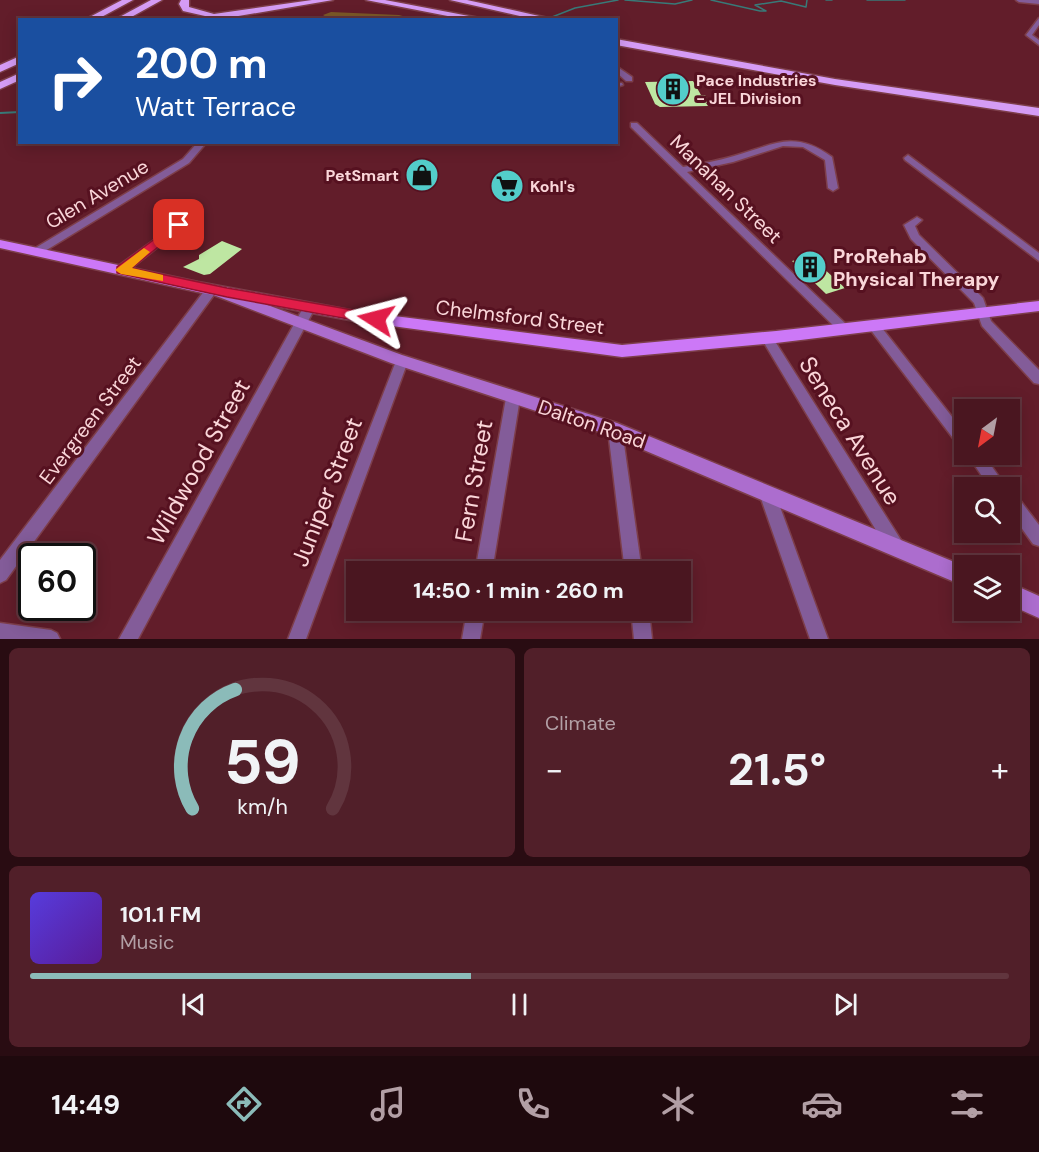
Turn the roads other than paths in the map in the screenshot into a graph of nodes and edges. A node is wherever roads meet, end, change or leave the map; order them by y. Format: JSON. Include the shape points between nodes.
{"nodes":[{"id":1,"x":104,"y":0,"type":"edge"},
{"id":2,"x":129,"y":0,"type":"edge"},
{"id":3,"x":143,"y":0,"type":"edge"},
{"id":4,"x":158,"y":0,"type":"edge"},
{"id":5,"x":171,"y":0,"type":"edge"},
{"id":6,"x":185,"y":0,"type":"edge"},
{"id":7,"x":295,"y":0,"type":"edge"},
{"id":8,"x":329,"y":0,"type":"edge"},
{"id":9,"x":370,"y":0,"type":"edge"},
{"id":10,"x":393,"y":0,"type":"edge"},
{"id":11,"x":413,"y":0,"type":"edge"},
{"id":12,"x":464,"y":0,"type":"edge"},
{"id":13,"x":1019,"y":0,"type":"edge"},
{"id":14,"x":450,"y":1,"type":"edge"},
{"id":15,"x":1036,"y":2,"type":"edge"},
{"id":16,"x":480,"y":5,"type":"junction"},
{"id":17,"x":1039,"y":10,"type":"edge"},
{"id":18,"x":84,"y":18,"type":"edge"},
{"id":19,"x":92,"y":18,"type":"edge"},
{"id":20,"x":106,"y":18,"type":"edge"},
{"id":21,"x":122,"y":18,"type":"edge"},
{"id":22,"x":136,"y":18,"type":"edge"},
{"id":23,"x":208,"y":18,"type":"edge"},
{"id":24,"x":474,"y":18,"type":"edge"},
{"id":25,"x":477,"y":18,"type":"edge"},
{"id":26,"x":498,"y":18,"type":"edge"},
{"id":27,"x":536,"y":18,"type":"edge"},
{"id":28,"x":1039,"y":20,"type":"edge"},
{"id":29,"x":618,"y":32,"type":"edge"},
{"id":30,"x":618,"y":37,"type":"edge"},
{"id":31,"x":618,"y":42,"type":"edge"},
{"id":32,"x":1039,"y":43,"type":"edge"},
{"id":33,"x":618,"y":46,"type":"edge"},
{"id":34,"x":18,"y":52,"type":"edge"},
{"id":35,"x":18,"y":60,"type":"edge"},
{"id":36,"x":743,"y":60,"type":"junction"},
{"id":37,"x":0,"y":61,"type":"edge"},
{"id":38,"x":0,"y":69,"type":"edge"},
{"id":39,"x":18,"y":69,"type":"edge"},
{"id":40,"x":618,"y":70,"type":"edge"},
{"id":41,"x":789,"y":74,"type":"junction"},
{"id":42,"x":18,"y":77,"type":"edge"},
{"id":43,"x":0,"y":78,"type":"edge"},
{"id":44,"x":629,"y":79,"type":"dead end"},
{"id":45,"x":0,"y":86,"type":"edge"},
{"id":46,"x":1039,"y":103,"type":"edge"},
{"id":47,"x":1039,"y":112,"type":"edge"},
{"id":48,"x":634,"y":125,"type":"dead end"},
{"id":49,"x":201,"y":144,"type":"edge"},
{"id":50,"x":908,"y":158,"type":"dead end"},
{"id":51,"x":682,"y":170,"type":"junction"},
{"id":52,"x":832,"y":188,"type":"dead end"},
{"id":53,"x":917,"y":220,"type":"dead end"},
{"id":54,"x":179,"y":225,"type":"dead end"},
{"id":55,"x":0,"y":244,"type":"edge"},
{"id":56,"x":36,"y":252,"type":"junction"},
{"id":57,"x":1039,"y":258,"type":"edge"},
{"id":58,"x":121,"y":270,"type":"junction"},
{"id":59,"x":212,"y":290,"type":"junction"},
{"id":60,"x":1039,"y":306,"type":"edge"},
{"id":61,"x":309,"y":308,"type":"junction"},
{"id":62,"x":983,"y":313,"type":"junction"},
{"id":63,"x":301,"y":325,"type":"junction"},
{"id":64,"x":874,"y":326,"type":"junction"},
{"id":65,"x":845,"y":330,"type":"junction"},
{"id":66,"x":766,"y":338,"type":"junction"},
{"id":67,"x":402,"y":361,"type":"junction"},
{"id":68,"x":1039,"y":380,"type":"edge"},
{"id":69,"x":513,"y":398,"type":"junction"},
{"id":70,"x":954,"y":429,"type":"edge"},
{"id":71,"x":615,"y":430,"type":"junction"},
{"id":72,"x":982,"y":465,"type":"edge"},
{"id":73,"x":992,"y":477,"type":"edge"},
{"id":74,"x":766,"y":493,"type":"junction"},
{"id":75,"x":1020,"y":513,"type":"edge"},
{"id":76,"x":1039,"y":538,"type":"edge"},
{"id":77,"x":895,"y":546,"type":"junction"},
{"id":78,"x":485,"y":561,"type":"edge"},
{"id":79,"x":633,"y":561,"type":"edge"},
{"id":80,"x":954,"y":572,"type":"edge"},
{"id":81,"x":0,"y":574,"type":"edge"},
{"id":82,"x":1020,"y":598,"type":"edge"},
{"id":83,"x":1039,"y":607,"type":"edge"},
{"id":84,"x":474,"y":621,"type":"edge"},
{"id":85,"x":642,"y":621,"type":"edge"},
{"id":86,"x":0,"y":632,"type":"edge"},
{"id":87,"x":51,"y":639,"type":"edge"},
{"id":88,"x":128,"y":639,"type":"edge"},
{"id":89,"x":297,"y":639,"type":"edge"},
{"id":90,"x":471,"y":639,"type":"edge"},
{"id":91,"x":644,"y":639,"type":"edge"},
{"id":92,"x":819,"y":639,"type":"edge"}],
"edges":[{"from":1,"to":18,"type":"highway"},
{"from":2,"to":19,"type":"highway"},
{"from":3,"to":20,"type":"highway"},
{"from":4,"to":21,"type":"highway"},
{"from":5,"to":22,"type":"highway"},
{"from":6,"to":7,"type":"highway","via":[[183,6],[189,10],[212,14]]},
{"from":8,"to":23,"type":"highway"},
{"from":9,"to":24,"type":"highway"},
{"from":10,"to":25,"type":"highway"},
{"from":11,"to":26,"type":"highway"},
{"from":12,"to":16,"type":"highway"},
{"from":13,"to":15,"type":"street"},
{"from":14,"to":16,"type":"highway"},
{"from":14,"to":27,"type":"highway"},
{"from":15,"to":17,"type":"street"},
{"from":16,"to":27,"type":"highway"},
{"from":28,"to":32,"type":"street","via":[[1029,35]]},
{"from":29,"to":36,"type":"highway"},
{"from":30,"to":36,"type":"highway"},
{"from":31,"to":41,"type":"highway"},
{"from":33,"to":41,"type":"highway"},
{"from":34,"to":37,"type":"highway"},
{"from":35,"to":38,"type":"highway"},
{"from":36,"to":46,"type":"highway"},
{"from":39,"to":43,"type":"highway"},
{"from":40,"to":44,"type":"street"},
{"from":41,"to":47,"type":"highway"},
{"from":42,"to":45,"type":"highway"},
{"from":48,"to":51,"type":"street","name":"Manahan Street"},
{"from":49,"to":56,"type":"street","name":"Glen Avenue","via":[[186,160]]},
{"from":50,"to":57,"type":"street"},
{"from":51,"to":52,"type":"street","via":[[738,158],[774,144],[795,144],[829,159]]},
{"from":51,"to":65,"type":"street","name":"Manahan Street"},
{"from":53,"to":62,"type":"street","via":[[909,225],[915,237],[979,301]]},
{"from":54,"to":58,"type":"street"},
{"from":55,"to":56,"type":"main road","name":"Chelmsford Street"},
{"from":56,"to":58,"type":"main road","name":"Chelmsford Street"},
{"from":58,"to":59,"type":"main road","name":"Chelmsford Street"},
{"from":59,"to":61,"type":"main road","name":"Chelmsford Street"},
{"from":59,"to":63,"type":"street","name":"Dalton Road"},
{"from":59,"to":81,"type":"street","name":"Evergreen Street"},
{"from":60,"to":62,"type":"main road","name":"Chelmsford Street"},
{"from":61,"to":63,"type":"street","name":"Wildwood Street"},
{"from":61,"to":66,"type":"main road","name":"Chelmsford Street","via":[[622,351]]},
{"from":62,"to":64,"type":"main road","name":"Chelmsford Street"},
{"from":62,"to":68,"type":"street","via":[[998,338]]},
{"from":63,"to":67,"type":"street","name":"Dalton Road"},
{"from":63,"to":88,"type":"street","name":"Wildwood Street"},
{"from":64,"to":65,"type":"main road","name":"Chelmsford Street"},
{"from":64,"to":70,"type":"street"},
{"from":65,"to":66,"type":"main road","name":"Chelmsford Street"},
{"from":66,"to":77,"type":"street","name":"Seneca Avenue"},
{"from":67,"to":69,"type":"street","name":"Dalton Road"},
{"from":67,"to":89,"type":"street","name":"Juniper Street"},
{"from":69,"to":71,"type":"street","name":"Dalton Road"},
{"from":69,"to":78,"type":"street","name":"Fern Street"},
{"from":71,"to":74,"type":"street","name":"Dalton Road"},
{"from":71,"to":79,"type":"street"},
{"from":72,"to":73,"type":"street"},
{"from":74,"to":77,"type":"street","name":"Dalton Road"},
{"from":74,"to":92,"type":"street"},
{"from":75,"to":76,"type":"street"},
{"from":77,"to":80,"type":"street","name":"Dalton Road"},
{"from":82,"to":83,"type":"street"},
{"from":84,"to":90,"type":"street"},
{"from":85,"to":91,"type":"street"},
{"from":86,"to":87,"type":"street"}]}
